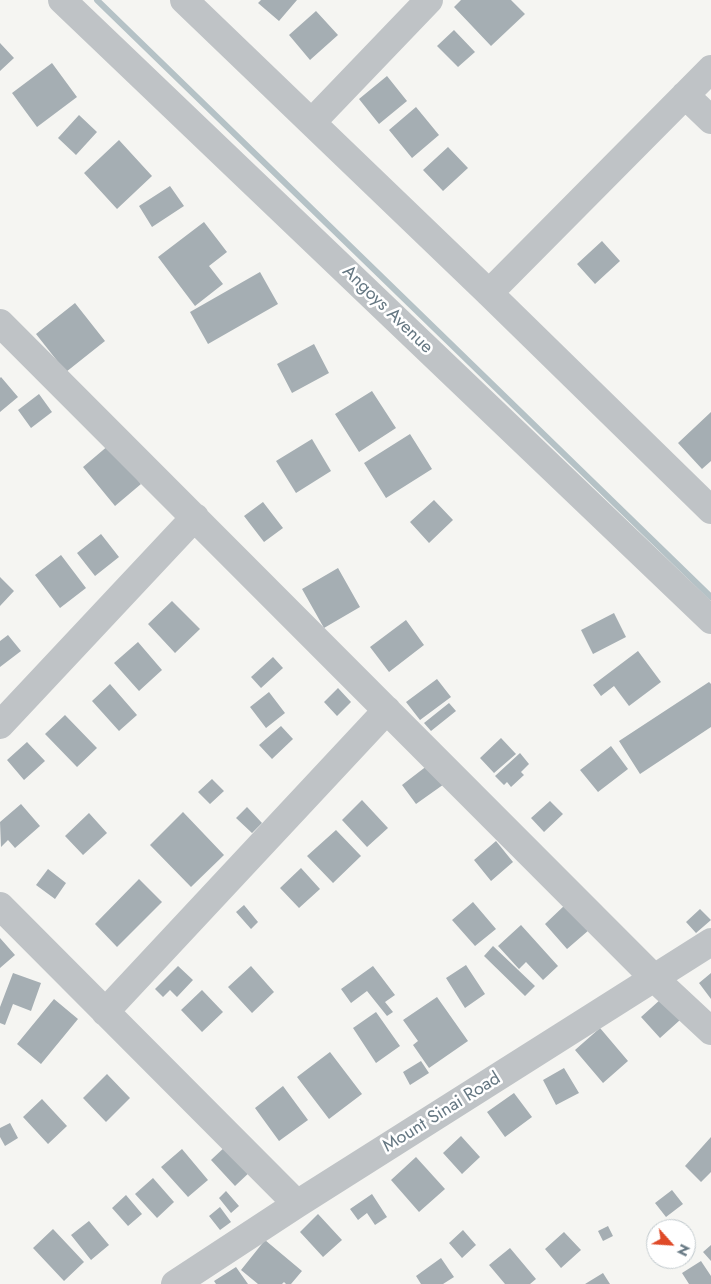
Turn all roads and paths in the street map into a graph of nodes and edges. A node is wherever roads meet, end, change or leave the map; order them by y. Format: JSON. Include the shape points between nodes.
{"nodes":[{"id":1,"x":62,"y":0,"type":"edge"},
{"id":2,"x":184,"y":0,"type":"edge"},
{"id":3,"x":429,"y":0,"type":"edge"},
{"id":4,"x":711,"y":69,"type":"edge"},
{"id":5,"x":685,"y":95,"type":"junction"},
{"id":6,"x":711,"y":120,"type":"edge"},
{"id":7,"x":312,"y":122,"type":"junction"},
{"id":8,"x":489,"y":293,"type":"junction"},
{"id":9,"x":5,"y":338,"type":"edge"},
{"id":10,"x":711,"y":510,"type":"edge"},
{"id":11,"x":195,"y":518,"type":"junction"},
{"id":12,"x":711,"y":620,"type":"edge"},
{"id":13,"x":387,"y":710,"type":"junction"},
{"id":14,"x":0,"y":725,"type":"edge"},
{"id":15,"x":0,"y":906,"type":"edge"},
{"id":16,"x":711,"y":942,"type":"edge"},
{"id":17,"x":655,"y":979,"type":"junction"},
{"id":18,"x":105,"y":1012,"type":"junction"},
{"id":19,"x":711,"y":1031,"type":"edge"},
{"id":20,"x":298,"y":1204,"type":"junction"},
{"id":21,"x":175,"y":1284,"type":"edge"}],
"edges":[{"from":1,"to":12,"type":"street","name":"Angoys Avenue"},
{"from":2,"to":7,"type":"street"},
{"from":3,"to":7,"type":"street"},
{"from":4,"to":5,"type":"street"},
{"from":5,"to":6,"type":"street"},
{"from":5,"to":8,"type":"street"},
{"from":7,"to":8,"type":"street"},
{"from":8,"to":10,"type":"street"},
{"from":9,"to":11,"type":"street"},
{"from":11,"to":13,"type":"street"},
{"from":11,"to":14,"type":"street"},
{"from":13,"to":17,"type":"street"},
{"from":13,"to":18,"type":"street"},
{"from":15,"to":18,"type":"street"},
{"from":16,"to":17,"type":"street","name":"Mount Sinai Road"},
{"from":17,"to":19,"type":"street"},
{"from":17,"to":20,"type":"street","name":"Mount Sinai Road"},
{"from":18,"to":20,"type":"street"},
{"from":20,"to":21,"type":"street","name":"Mount Sinai Road"}]}
